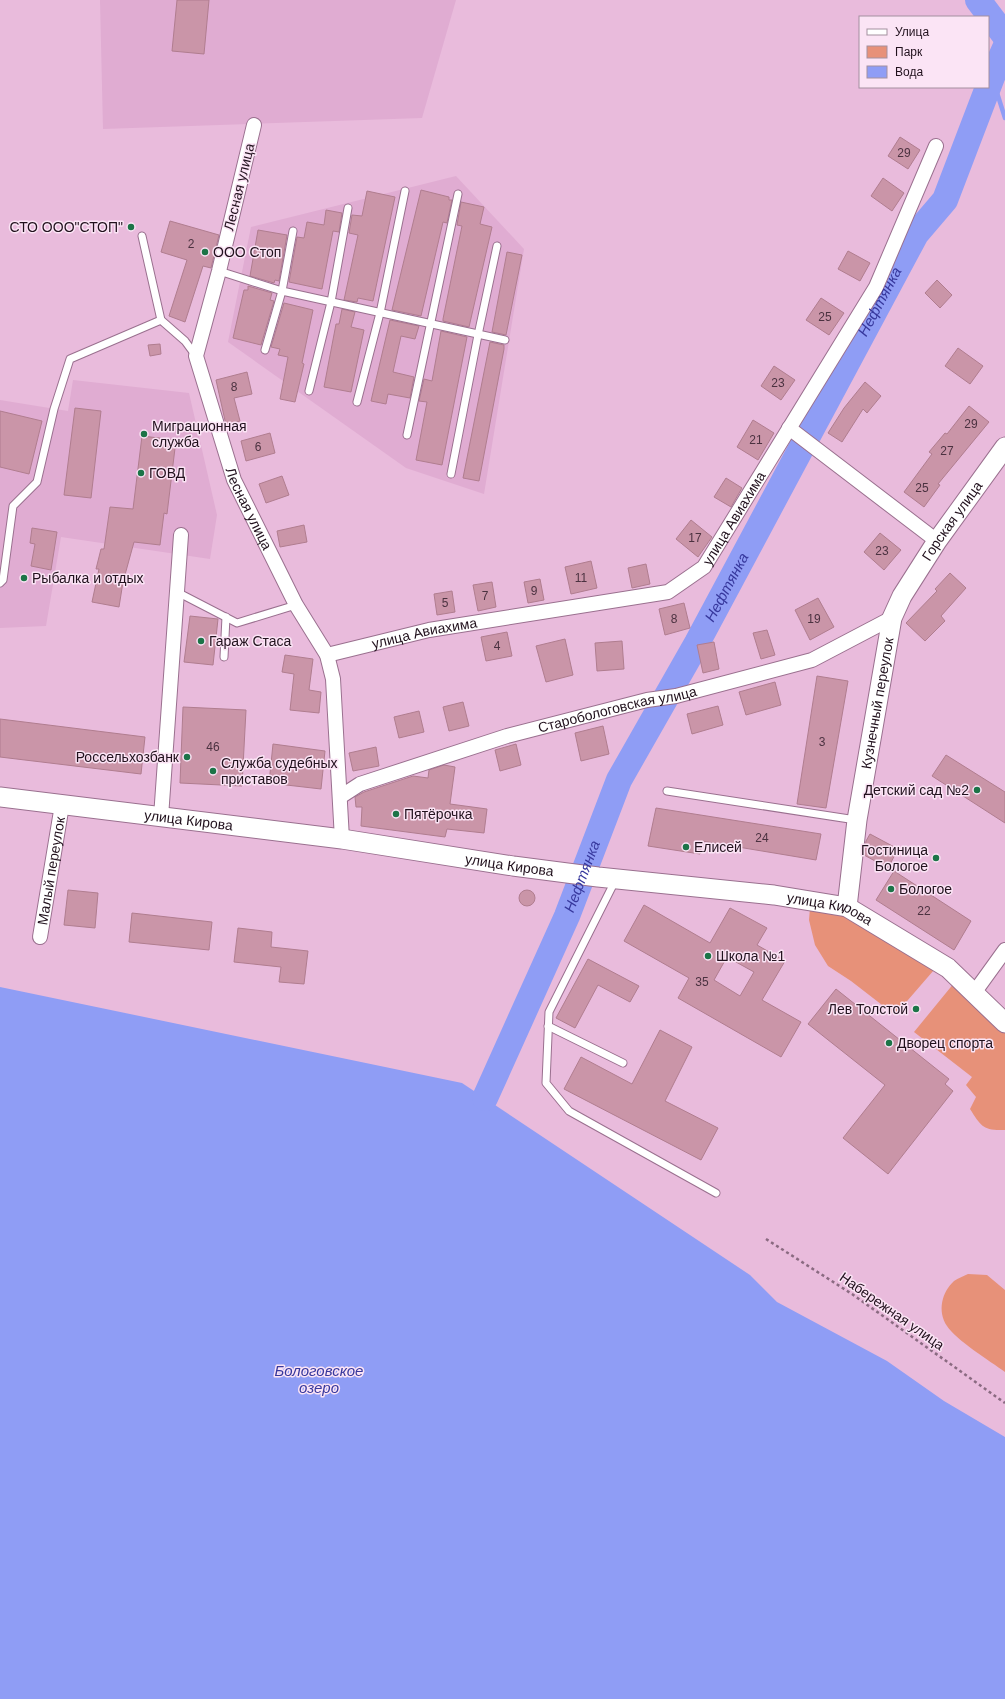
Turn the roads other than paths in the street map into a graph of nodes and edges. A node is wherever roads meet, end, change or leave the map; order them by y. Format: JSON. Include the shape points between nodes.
{"nodes":[{"id":1,"x":254,"y":125,"type":"dead end"},
{"id":2,"x":936,"y":146,"type":"dead end"},
{"id":3,"x":405,"y":191,"type":"dead end"},
{"id":4,"x":458,"y":194,"type":"dead end"},
{"id":5,"x":348,"y":208,"type":"dead end"},
{"id":6,"x":293,"y":231,"type":"dead end"},
{"id":7,"x":142,"y":236,"type":"dead end"},
{"id":8,"x":497,"y":246,"type":"dead end"},
{"id":9,"x":219,"y":271,"type":"junction"},
{"id":10,"x":282,"y":291,"type":"junction"},
{"id":11,"x":331,"y":302,"type":"junction"},
{"id":12,"x":380,"y":313,"type":"junction"},
{"id":13,"x":161,"y":320,"type":"junction"},
{"id":14,"x":431,"y":324,"type":"junction"},
{"id":15,"x":478,"y":335,"type":"junction"},
{"id":16,"x":504,"y":340,"type":"dead end"},
{"id":17,"x":265,"y":350,"type":"dead end"},
{"id":18,"x":196,"y":356,"type":"junction"},
{"id":19,"x":309,"y":391,"type":"dead end"},
{"id":20,"x":357,"y":402,"type":"dead end"},
{"id":21,"x":789,"y":428,"type":"junction"},
{"id":22,"x":407,"y":435,"type":"dead end"},
{"id":23,"x":1003,"y":454,"type":"edge"},
{"id":24,"x":451,"y":474,"type":"dead end"},
{"id":25,"x":181,"y":535,"type":"dead end"},
{"id":26,"x":937,"y":542,"type":"junction"},
{"id":27,"x":0,"y":583,"type":"edge"},
{"id":28,"x":177,"y":592,"type":"junction"},
{"id":29,"x":902,"y":596,"type":"joint"},
{"id":30,"x":296,"y":605,"type":"junction"},
{"id":31,"x":226,"y":617,"type":"junction"},
{"id":32,"x":892,"y":618,"type":"junction"},
{"id":33,"x":327,"y":654,"type":"junction"},
{"id":34,"x":224,"y":657,"type":"dead end"},
{"id":35,"x":667,"y":791,"type":"dead end"},
{"id":36,"x":0,"y":797,"type":"edge"},
{"id":37,"x":340,"y":797,"type":"junction"},
{"id":38,"x":62,"y":805,"type":"junction"},
{"id":39,"x":161,"y":817,"type":"junction"},
{"id":40,"x":857,"y":820,"type":"junction"},
{"id":41,"x":342,"y":839,"type":"junction"},
{"id":42,"x":607,"y":878,"type":"junction"},
{"id":43,"x":847,"y":907,"type":"junction"},
{"id":44,"x":40,"y":937,"type":"dead end"},
{"id":45,"x":1005,"y":950,"type":"edge"},
{"id":46,"x":974,"y":993,"type":"junction"},
{"id":47,"x":1005,"y":1023,"type":"edge"},
{"id":48,"x":548,"y":1026,"type":"junction"},
{"id":49,"x":623,"y":1063,"type":"dead end"},
{"id":50,"x":716,"y":1193,"type":"dead end"}],
"edges":[{"from":1,"to":9,"type":"street","name":"Лесная улица"},
{"from":2,"to":21,"type":"street","name":"улица Авиахима","via":[[876,287]]},
{"from":3,"to":12,"type":"lane"},
{"from":4,"to":14,"type":"lane"},
{"from":5,"to":11,"type":"lane"},
{"from":6,"to":10,"type":"lane"},
{"from":7,"to":13,"type":"lane"},
{"from":8,"to":15,"type":"lane"},
{"from":9,"to":10,"type":"lane"},
{"from":9,"to":18,"type":"street","name":"Лесная улица"},
{"from":10,"to":11,"type":"lane"},
{"from":10,"to":17,"type":"lane"},
{"from":11,"to":12,"type":"lane"},
{"from":11,"to":19,"type":"lane"},
{"from":12,"to":14,"type":"lane"},
{"from":12,"to":20,"type":"lane"},
{"from":13,"to":18,"type":"lane","via":[[185,341]]},
{"from":13,"to":27,"type":"lane","via":[[70,359],[54,409],[36,482],[13,506],[3,580]]},
{"from":14,"to":15,"type":"lane"},
{"from":14,"to":22,"type":"lane"},
{"from":15,"to":16,"type":"lane"},
{"from":15,"to":24,"type":"lane"},
{"from":18,"to":30,"type":"street","name":"Лесная улица","via":[[234,480]]},
{"from":21,"to":26,"type":"street"},
{"from":21,"to":33,"type":"street","name":"улица Авиахима","via":[[704,567],[668,592],[429,630]]},
{"from":23,"to":26,"type":"main road","name":"Горская улица"},
{"from":25,"to":28,"type":"street"},
{"from":26,"to":29,"type":"main road","name":"Горская улица"},
{"from":28,"to":31,"type":"lane"},
{"from":28,"to":39,"type":"street"},
{"from":29,"to":32,"type":"main road","name":"Кузнечный переулок"},
{"from":30,"to":31,"type":"lane","via":[[237,623]]},
{"from":30,"to":33,"type":"street","name":"Лесная улица"},
{"from":31,"to":34,"type":"lane"},
{"from":32,"to":37,"type":"street","name":"Старобологовская улица","via":[[812,660],[676,696],[647,700],[507,736],[360,784]]},
{"from":32,"to":40,"type":"main road","name":"Кузнечный переулок"},
{"from":33,"to":37,"type":"street","name":"Лесная улица","via":[[333,679]]},
{"from":35,"to":40,"type":"lane"},
{"from":36,"to":38,"type":"main road","name":"улица Кирова"},
{"from":37,"to":41,"type":"street","name":"Лесная улица"},
{"from":38,"to":39,"type":"main road","name":"улица Кирова"},
{"from":38,"to":44,"type":"street","name":"Малый переулок"},
{"from":39,"to":41,"type":"main road","name":"улица Кирова"},
{"from":40,"to":43,"type":"main road","name":"Кузнечный переулок"},
{"from":41,"to":42,"type":"main road","name":"улица Кирова"},
{"from":42,"to":43,"type":"main road","name":"улица Кирова","via":[[774,895]]},
{"from":42,"to":48,"type":"lane","via":[[549,1012]]},
{"from":43,"to":46,"type":"main road","name":"улица Кирова","via":[[948,968]]},
{"from":45,"to":46,"type":"street"},
{"from":46,"to":47,"type":"main road","name":"улица Кирова"},
{"from":48,"to":49,"type":"lane"},
{"from":48,"to":50,"type":"lane","via":[[546,1083],[569,1111]]}]}
